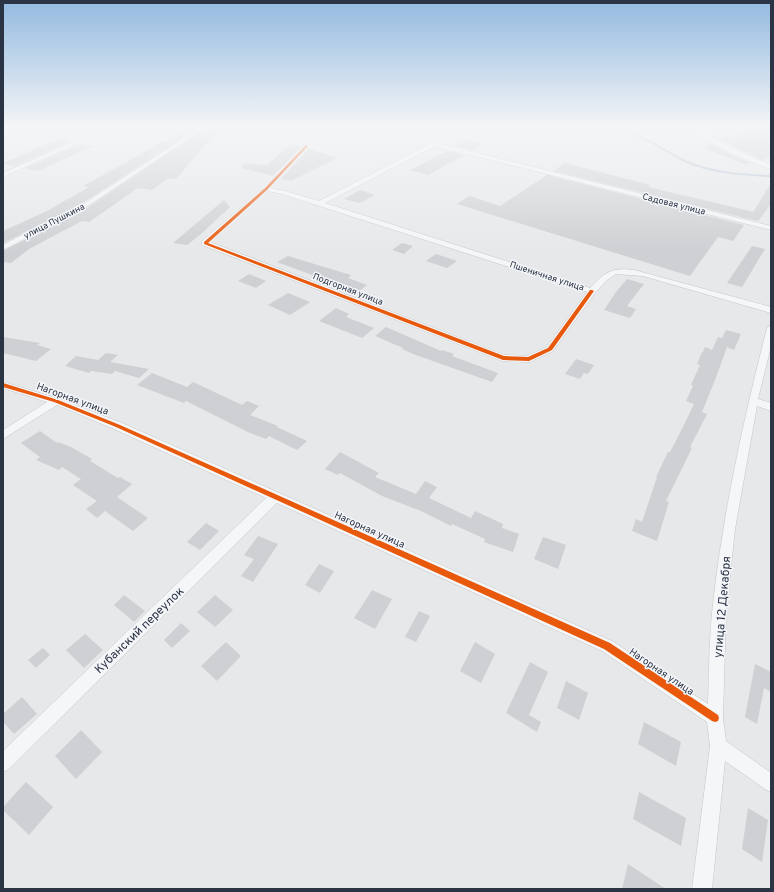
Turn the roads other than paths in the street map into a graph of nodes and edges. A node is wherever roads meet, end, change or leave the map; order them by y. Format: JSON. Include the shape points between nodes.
{"nodes":[{"id":1,"x":17,"y":169,"type":"edge"},
{"id":2,"x":141,"y":169,"type":"edge"},
{"id":3,"x":285,"y":169,"type":"edge"},
{"id":4,"x":387,"y":169,"type":"edge"},
{"id":5,"x":533,"y":169,"type":"edge"},
{"id":6,"x":3,"y":175,"type":"edge"},
{"id":7,"x":266,"y":189,"type":"junction"},
{"id":8,"x":319,"y":204,"type":"junction"},
{"id":9,"x":771,"y":228,"type":"edge"},
{"id":10,"x":3,"y":248,"type":"edge"},
{"id":11,"x":592,"y":291,"type":"junction"},
{"id":12,"x":771,"y":310,"type":"edge"},
{"id":13,"x":771,"y":328,"type":"edge"},
{"id":14,"x":3,"y":385,"type":"edge"},
{"id":15,"x":56,"y":401,"type":"junction"},
{"id":16,"x":753,"y":401,"type":"junction"},
{"id":17,"x":771,"y":407,"type":"edge"},
{"id":18,"x":3,"y":435,"type":"edge"},
{"id":19,"x":275,"y":497,"type":"junction"},
{"id":20,"x":715,"y":718,"type":"junction"},
{"id":21,"x":718,"y":746,"type":"junction"},
{"id":22,"x":3,"y":763,"type":"edge"},
{"id":23,"x":771,"y":783,"type":"edge"},
{"id":24,"x":702,"y":889,"type":"edge"}],
"edges":[{"from":1,"to":6,"type":"street"},
{"from":2,"to":10,"type":"street","name":"улица Пушкина","via":[[81,208]]},
{"from":3,"to":7,"type":"street","name":"Подгорная улица"},
{"from":4,"to":8,"type":"street"},
{"from":5,"to":9,"type":"street","name":"Садовая улица"},
{"from":7,"to":8,"type":"street","name":"Пшеничная улица"},
{"from":7,"to":11,"type":"street","name":"Подгорная улица","via":[[205,244],[504,358],[530,359],[550,349]]},
{"from":8,"to":11,"type":"street","name":"Пшеничная улица"},
{"from":11,"to":12,"type":"street","name":"Пшеничная улица","via":[[608,273],[622,270]]},
{"from":13,"to":16,"type":"street","name":"улица 12 Декабря"},
{"from":14,"to":15,"type":"street","name":"Нагорная улица"},
{"from":15,"to":18,"type":"street"},
{"from":15,"to":19,"type":"street","name":"Нагорная улица"},
{"from":16,"to":17,"type":"street"},
{"from":16,"to":20,"type":"street","name":"улица 12 Декабря","via":[[718,614]]},
{"from":19,"to":20,"type":"street","name":"Нагорная улица","via":[[607,646]]},
{"from":19,"to":22,"type":"street","name":"Кубанский переулок"},
{"from":20,"to":21,"type":"street","name":"улица 12 Декабря"},
{"from":21,"to":23,"type":"street"},
{"from":21,"to":24,"type":"street","name":"улица 12 Декабря"}]}
